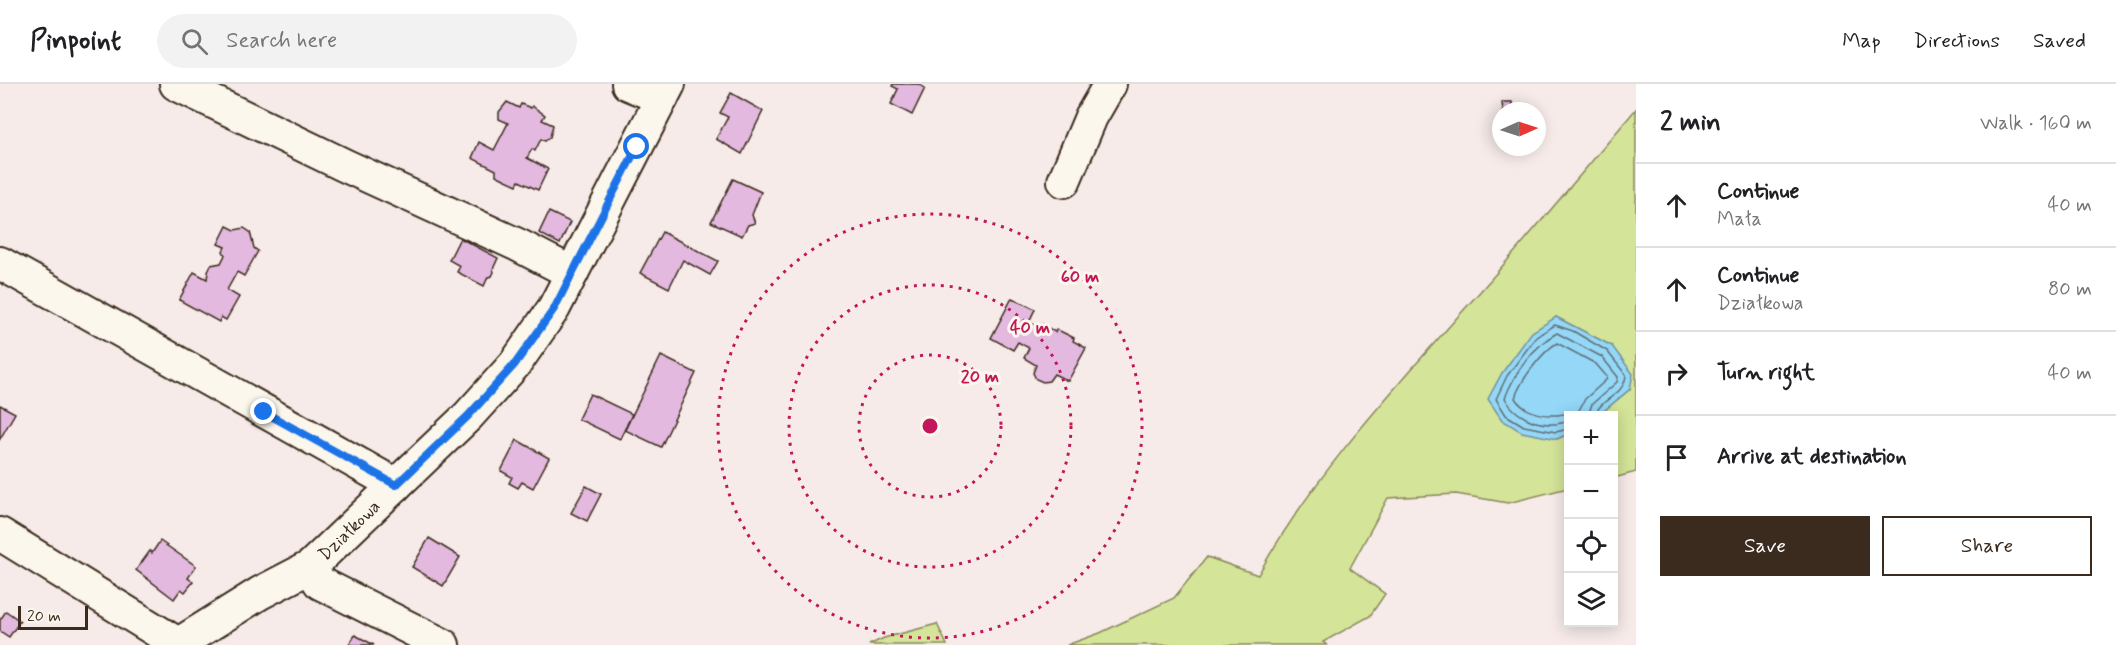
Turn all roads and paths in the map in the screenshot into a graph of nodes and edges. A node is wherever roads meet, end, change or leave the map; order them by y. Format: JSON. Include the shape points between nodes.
{"nodes":[{"id":1,"x":176,"y":84,"type":"edge"},
{"id":2,"x":628,"y":84,"type":"edge"},
{"id":3,"x":1110,"y":84,"type":"edge"},
{"id":4,"x":665,"y":91,"type":"edge"},
{"id":5,"x":1064,"y":181,"type":"dead end"},
{"id":6,"x":0,"y":263,"type":"edge"},
{"id":7,"x":574,"y":269,"type":"junction"},
{"id":8,"x":396,"y":485,"type":"junction"},
{"id":9,"x":0,"y":534,"type":"edge"},
{"id":10,"x":310,"y":567,"type":"junction"},
{"id":11,"x":183,"y":643,"type":"edge"},
{"id":12,"x":443,"y":645,"type":"edge"}],
"edges":[{"from":1,"to":7,"type":"street"},
{"from":2,"to":4,"type":"street"},
{"from":3,"to":5,"type":"street","via":[[1091,117]]},
{"from":4,"to":7,"type":"street","name":"Działkowa"},
{"from":6,"to":8,"type":"street"},
{"from":7,"to":8,"type":"street","name":"Działkowa","via":[[554,309],[515,364]]},
{"from":8,"to":10,"type":"street","name":"Działkowa"},
{"from":9,"to":11,"type":"street"},
{"from":10,"to":11,"type":"street","name":"Działkowa","via":[[260,593]]},
{"from":10,"to":12,"type":"street","via":[[320,583]]}]}
